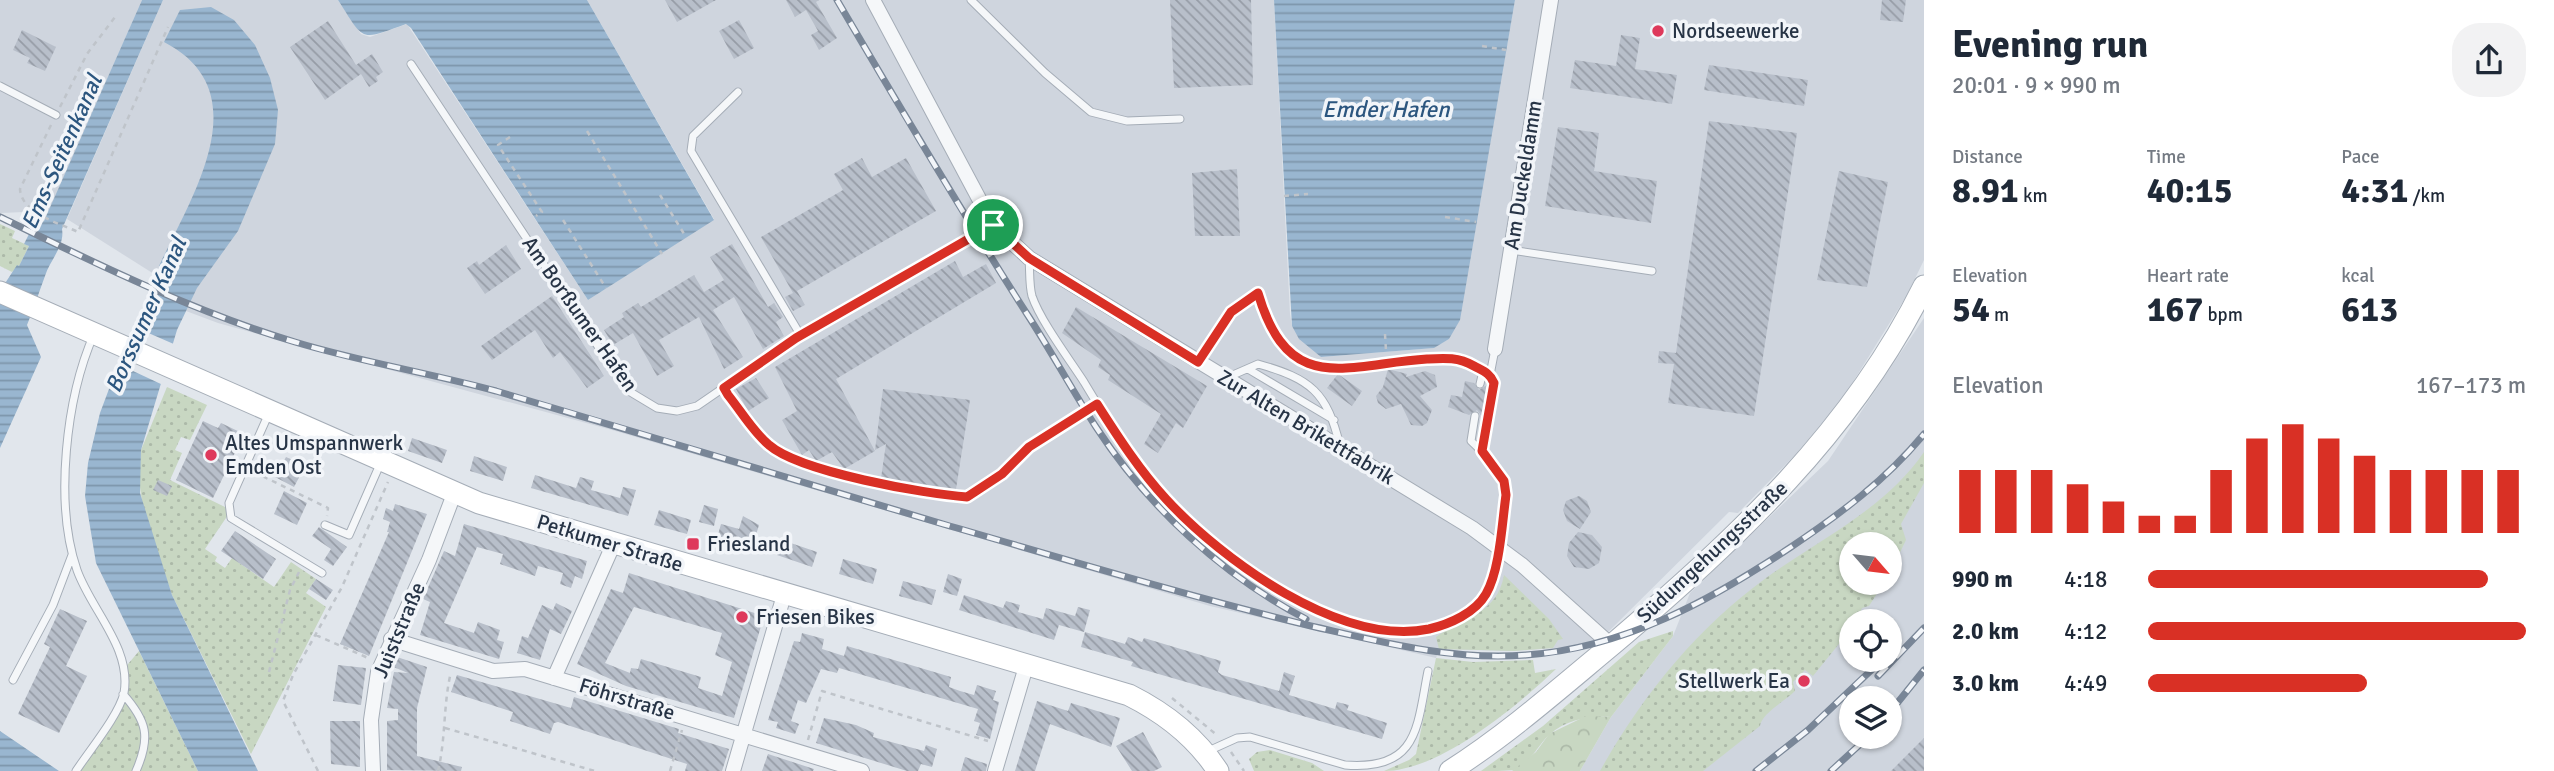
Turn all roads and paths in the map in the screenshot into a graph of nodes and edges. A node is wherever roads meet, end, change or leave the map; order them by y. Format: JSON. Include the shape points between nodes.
{"nodes":[{"id":1,"x":873,"y":0,"type":"edge"},
{"id":2,"x":971,"y":0,"type":"edge"},
{"id":3,"x":1551,"y":0,"type":"edge"},
{"id":4,"x":169,"y":27,"type":"dead end"},
{"id":5,"x":1482,"y":46,"type":"dead end"},
{"id":6,"x":1506,"y":50,"type":"dead end"},
{"id":7,"x":411,"y":64,"type":"dead end"},
{"id":8,"x":0,"y":86,"type":"edge"},
{"id":9,"x":738,"y":92,"type":"dead end"},
{"id":10,"x":55,"y":115,"type":"dead end"},
{"id":11,"x":1180,"y":118,"type":"dead end"},
{"id":12,"x":587,"y":131,"type":"dead end"},
{"id":13,"x":510,"y":137,"type":"dead end"},
{"id":14,"x":1308,"y":194,"type":"dead end"},
{"id":15,"x":660,"y":195,"type":"dead end"},
{"id":16,"x":1284,"y":196,"type":"dead end"},
{"id":17,"x":42,"y":214,"type":"dead end"},
{"id":18,"x":536,"y":216,"type":"dead end"},
{"id":19,"x":1445,"y":217,"type":"dead end"},
{"id":20,"x":563,"y":220,"type":"dead end"},
{"id":21,"x":1476,"y":222,"type":"dead end"},
{"id":22,"x":993,"y":225,"type":"junction"},
{"id":23,"x":686,"y":237,"type":"dead end"},
{"id":24,"x":1511,"y":250,"type":"junction"},
{"id":25,"x":662,"y":254,"type":"dead end"},
{"id":26,"x":1029,"y":258,"type":"junction"},
{"id":27,"x":1652,"y":271,"type":"dead end"},
{"id":28,"x":1924,"y":286,"type":"edge"},
{"id":29,"x":606,"y":288,"type":"dead end"},
{"id":30,"x":0,"y":292,"type":"edge"},
{"id":31,"x":94,"y":333,"type":"junction"},
{"id":32,"x":1385,"y":334,"type":"dead end"},
{"id":33,"x":801,"y":336,"type":"junction"},
{"id":34,"x":1495,"y":349,"type":"joint"},
{"id":35,"x":1386,"y":352,"type":"dead end"},
{"id":36,"x":1198,"y":362,"type":"junction"},
{"id":37,"x":1248,"y":369,"type":"junction"},
{"id":38,"x":1487,"y":373,"type":"junction"},
{"id":39,"x":1226,"y":379,"type":"junction"},
{"id":40,"x":1480,"y":384,"type":"dead end"},
{"id":41,"x":724,"y":388,"type":"junction"},
{"id":42,"x":1097,"y":404,"type":"junction"},
{"id":43,"x":269,"y":412,"type":"junction"},
{"id":44,"x":1475,"y":416,"type":"dead end"},
{"id":45,"x":1334,"y":420,"type":"junction"},
{"id":46,"x":1341,"y":449,"type":"junction"},
{"id":47,"x":1482,"y":451,"type":"junction"},
{"id":48,"x":388,"y":465,"type":"junction"},
{"id":49,"x":244,"y":467,"type":"junction"},
{"id":50,"x":454,"y":494,"type":"junction"},
{"id":51,"x":325,"y":525,"type":"joint"},
{"id":52,"x":614,"y":543,"type":"junction"},
{"id":53,"x":72,"y":554,"type":"junction"},
{"id":54,"x":304,"y":562,"type":"junction"},
{"id":55,"x":322,"y":573,"type":"dead end"},
{"id":56,"x":784,"y":595,"type":"junction"},
{"id":57,"x":315,"y":635,"type":"junction"},
{"id":58,"x":391,"y":639,"type":"junction"},
{"id":59,"x":1611,"y":645,"type":"junction"},
{"id":60,"x":454,"y":658,"type":"junction"},
{"id":61,"x":381,"y":663,"type":"junction"},
{"id":62,"x":1027,"y":663,"type":"junction"},
{"id":63,"x":1428,"y":671,"type":"dead end"},
{"id":64,"x":269,"y":673,"type":"dead end"},
{"id":65,"x":554,"y":678,"type":"junction"},
{"id":66,"x":13,"y":680,"type":"dead end"},
{"id":67,"x":124,"y":694,"type":"junction"},
{"id":68,"x":686,"y":717,"type":"junction"},
{"id":69,"x":445,"y":729,"type":"junction"},
{"id":70,"x":744,"y":734,"type":"junction"},
{"id":71,"x":1003,"y":746,"type":"junction"},
{"id":72,"x":804,"y":753,"type":"junction"},
{"id":73,"x":1206,"y":753,"type":"junction"},
{"id":74,"x":76,"y":771,"type":"edge"},
{"id":75,"x":136,"y":771,"type":"edge"},
{"id":76,"x":318,"y":771,"type":"edge"},
{"id":77,"x":373,"y":771,"type":"edge"},
{"id":78,"x":438,"y":771,"type":"edge"},
{"id":79,"x":595,"y":771,"type":"edge"},
{"id":80,"x":670,"y":771,"type":"edge"},
{"id":81,"x":733,"y":771,"type":"edge"},
{"id":82,"x":862,"y":771,"type":"edge"},
{"id":83,"x":995,"y":771,"type":"edge"},
{"id":84,"x":1218,"y":771,"type":"edge"},
{"id":85,"x":1450,"y":771,"type":"edge"}],
"edges":[{"from":1,"to":22,"type":"street","name":"Zur Alten Brikettfabrik"},
{"from":2,"to":11,"type":"lane","via":[[1091,112],[1127,121]]},
{"from":3,"to":24,"type":"street","name":"Am Duckeldamm"},
{"from":4,"to":17,"type":"path","via":[[78,232]]},
{"from":5,"to":6,"type":"path"},
{"from":7,"to":41,"type":"lane","name":"Am Borßumer Hafen","via":[[627,390],[647,404],[677,411],[697,406]]},
{"from":8,"to":10,"type":"lane"},
{"from":9,"to":33,"type":"lane","via":[[693,136],[691,151]]},
{"from":12,"to":25,"type":"path"},
{"from":13,"to":18,"type":"path","via":[[498,145],[542,212]]},
{"from":14,"to":16,"type":"path"},
{"from":15,"to":23,"type":"path"},
{"from":19,"to":21,"type":"path"},
{"from":20,"to":29,"type":"path"},
{"from":22,"to":26,"type":"street","name":"Zur Alten Brikettfabrik"},
{"from":22,"to":33,"type":"lane","name":"Am Borßumer Hafen"},
{"from":24,"to":27,"type":"lane"},
{"from":24,"to":34,"type":"street","name":"Am Duckeldamm"},
{"from":26,"to":36,"type":"street","name":"Zur Alten Brikettfabrik"},
{"from":26,"to":42,"type":"lane","via":[[1032,296]]},
{"from":28,"to":59,"type":"main road","name":"Südumgehungsstraße","via":[[1875,374],[1795,474],[1718,552]]},
{"from":30,"to":31,"type":"main road","name":"Petkumer Straße"},
{"from":31,"to":43,"type":"main road","name":"Petkumer Straße"},
{"from":31,"to":53,"type":"lane","via":[[79,368],[66,452]]},
{"from":32,"to":35,"type":"path"},
{"from":33,"to":41,"type":"lane","name":"Am Borßumer Hafen"},
{"from":34,"to":38,"type":"lane"},
{"from":36,"to":38,"type":"lane","via":[[1231,312],[1258,293],[1266,321],[1298,359],[1310,365],[1350,369],[1453,357]]},
{"from":36,"to":39,"type":"street","name":"Zur Alten Brikettfabrik"},
{"from":37,"to":39,"type":"lane"},
{"from":37,"to":45,"type":"lane"},
{"from":37,"to":45,"type":"lane","via":[[1258,364],[1290,374],[1317,393]]},
{"from":38,"to":40,"type":"lane"},
{"from":38,"to":47,"type":"lane","via":[[1494,383]]},
{"from":39,"to":46,"type":"street","name":"Zur Alten Brikettfabrik"},
{"from":41,"to":42,"type":"lane","via":[[769,446],[784,453],[842,474],[967,497],[1002,474],[1029,447]]},
{"from":42,"to":47,"type":"lane","bridge":true,"via":[[1142,470],[1192,526],[1255,575],[1322,612],[1394,631],[1448,623],[1485,596],[1492,580],[1506,488]]},
{"from":43,"to":48,"type":"main road","name":"Petkumer Straße"},
{"from":43,"to":49,"type":"lane"},
{"from":44,"to":47,"type":"lane","via":[[1471,441]]},
{"from":45,"to":46,"type":"lane"},
{"from":46,"to":59,"type":"street","name":"Zur Alten Brikettfabrik","via":[[1489,540]]},
{"from":48,"to":50,"type":"main road","name":"Petkumer Straße"},
{"from":48,"to":51,"type":"lane","via":[[349,536]]},
{"from":48,"to":57,"type":"path","via":[[342,587]]},
{"from":49,"to":51,"type":"path","via":[[328,508]]},
{"from":49,"to":54,"type":"lane","via":[[229,503],[231,518]]},
{"from":50,"to":52,"type":"main road","name":"Petkumer Straße"},
{"from":50,"to":58,"type":"street","name":"Juiststraße"},
{"from":52,"to":56,"type":"main road","name":"Petkumer Straße"},
{"from":52,"to":65,"type":"street"},
{"from":53,"to":66,"type":"lane","via":[[53,604]]},
{"from":53,"to":67,"type":"lane","via":[[119,653]]},
{"from":54,"to":55,"type":"lane"},
{"from":54,"to":64,"type":"path","via":[[290,590]]},
{"from":56,"to":62,"type":"main road","name":"Petkumer Straße"},
{"from":56,"to":70,"type":"street"},
{"from":57,"to":61,"type":"path"},
{"from":57,"to":76,"type":"path","via":[[283,701]]},
{"from":58,"to":60,"type":"street","name":"Föhrstraße"},
{"from":58,"to":61,"type":"street","name":"Juiststraße"},
{"from":59,"to":85,"type":"main road","name":"Südumgehungsstraße","via":[[1504,734]]},
{"from":60,"to":65,"type":"street","name":"Föhrstraße","via":[[493,671],[524,669]]},
{"from":60,"to":69,"type":"path"},
{"from":61,"to":77,"type":"street","name":"Juiststraße","via":[[371,720]]},
{"from":62,"to":71,"type":"street"},
{"from":62,"to":73,"type":"main road","name":"Petkumer Straße","via":[[1129,695],[1174,722]]},
{"from":63,"to":73,"type":"lane","via":[[1414,737],[1407,751],[1394,761],[1345,765],[1250,737],[1237,738]]},
{"from":65,"to":68,"type":"street","name":"Föhrstraße"},
{"from":67,"to":74,"type":"lane"},
{"from":67,"to":75,"type":"lane","via":[[139,712],[147,732]]},
{"from":68,"to":70,"type":"street","name":"Föhrstraße"},
{"from":68,"to":80,"type":"path"},
{"from":69,"to":78,"type":"path"},
{"from":69,"to":79,"type":"path"},
{"from":70,"to":72,"type":"street","name":"Föhrstraße"},
{"from":70,"to":81,"type":"street"},
{"from":71,"to":72,"type":"path","via":[[822,691]]},
{"from":71,"to":83,"type":"street"},
{"from":72,"to":82,"type":"street","name":"Föhrstraße"},
{"from":73,"to":84,"type":"main road","name":"Petkumer Straße"}]}
